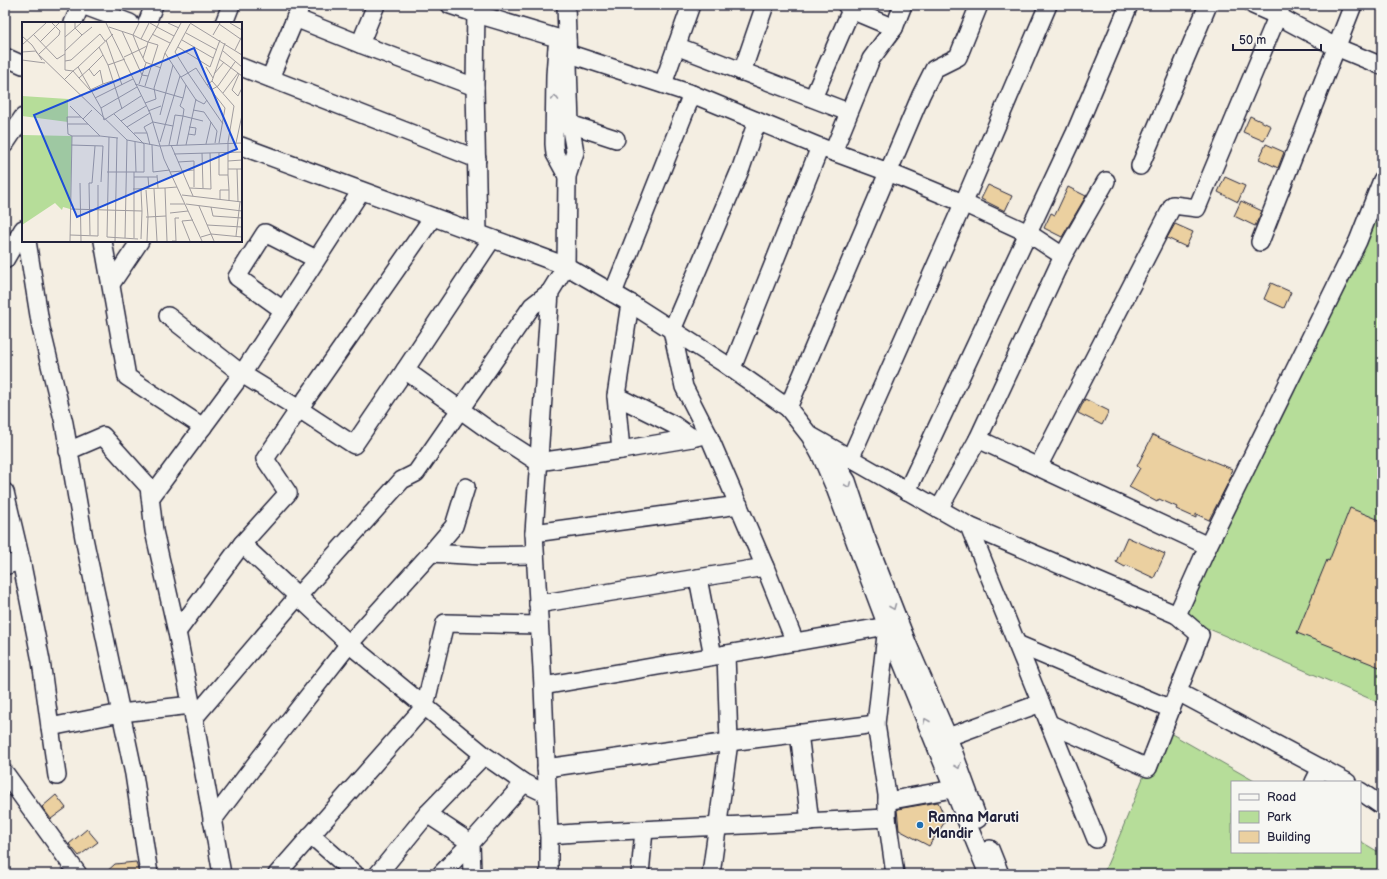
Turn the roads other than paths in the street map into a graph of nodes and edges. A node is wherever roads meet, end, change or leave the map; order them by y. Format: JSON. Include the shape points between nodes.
{"nodes":[{"id":1,"x":82,"y":5,"type":"edge"},
{"id":2,"x":154,"y":5,"type":"edge"},
{"id":3,"x":232,"y":5,"type":"edge"},
{"id":4,"x":376,"y":5,"type":"edge"},
{"id":5,"x":450,"y":5,"type":"edge"},
{"id":6,"x":556,"y":5,"type":"edge"},
{"id":7,"x":566,"y":5,"type":"edge"},
{"id":8,"x":691,"y":5,"type":"edge"},
{"id":9,"x":765,"y":5,"type":"edge"},
{"id":10,"x":903,"y":5,"type":"edge"},
{"id":11,"x":979,"y":5,"type":"edge"},
{"id":12,"x":1048,"y":5,"type":"edge"},
{"id":13,"x":1129,"y":5,"type":"edge"},
{"id":14,"x":1208,"y":5,"type":"edge"},
{"id":15,"x":1253,"y":5,"type":"edge"},
{"id":16,"x":1353,"y":5,"type":"edge"},
{"id":17,"x":848,"y":7,"type":"edge"},
{"id":18,"x":477,"y":10,"type":"edge"},
{"id":19,"x":1280,"y":11,"type":"edge"},
{"id":20,"x":298,"y":12,"type":"edge"},
{"id":21,"x":74,"y":22,"type":"edge"},
{"id":22,"x":127,"y":22,"type":"edge"},
{"id":23,"x":147,"y":22,"type":"edge"},
{"id":24,"x":224,"y":22,"type":"edge"},
{"id":25,"x":894,"y":28,"type":"junction"},
{"id":26,"x":360,"y":44,"type":"junction"},
{"id":27,"x":562,"y":46,"type":"junction"},
{"id":28,"x":676,"y":46,"type":"junction"},
{"id":29,"x":1336,"y":47,"type":"junction"},
{"id":30,"x":5,"y":57,"type":"edge"},
{"id":31,"x":22,"y":65,"type":"edge"},
{"id":32,"x":242,"y":66,"type":"edge"},
{"id":33,"x":1382,"y":66,"type":"edge"},
{"id":34,"x":742,"y":72,"type":"junction"},
{"id":35,"x":270,"y":78,"type":"junction"},
{"id":36,"x":664,"y":84,"type":"junction"},
{"id":37,"x":475,"y":87,"type":"junction"},
{"id":38,"x":692,"y":94,"type":"junction"},
{"id":39,"x":813,"y":98,"type":"junction"},
{"id":40,"x":848,"y":112,"type":"junction"},
{"id":41,"x":22,"y":118,"type":"edge"},
{"id":42,"x":757,"y":121,"type":"junction"},
{"id":43,"x":562,"y":123,"type":"junction"},
{"id":44,"x":616,"y":139,"type":"dead end"},
{"id":45,"x":5,"y":144,"type":"edge"},
{"id":46,"x":242,"y":146,"type":"edge"},
{"id":47,"x":826,"y":150,"type":"junction"},
{"id":48,"x":477,"y":160,"type":"junction"},
{"id":49,"x":1140,"y":166,"type":"dead end"},
{"id":50,"x":888,"y":172,"type":"junction"},
{"id":51,"x":1382,"y":180,"type":"edge"},
{"id":52,"x":1106,"y":181,"type":"dead end"},
{"id":53,"x":361,"y":191,"type":"junction"},
{"id":54,"x":963,"y":203,"type":"junction"},
{"id":55,"x":433,"y":217,"type":"junction"},
{"id":56,"x":22,"y":231,"type":"edge"},
{"id":57,"x":1028,"y":232,"type":"junction"},
{"id":58,"x":485,"y":236,"type":"junction"},
{"id":59,"x":28,"y":242,"type":"edge"},
{"id":60,"x":103,"y":242,"type":"edge"},
{"id":61,"x":139,"y":242,"type":"edge"},
{"id":62,"x":1260,"y":242,"type":"dead end"},
{"id":63,"x":1063,"y":256,"type":"junction"},
{"id":64,"x":316,"y":259,"type":"junction"},
{"id":65,"x":5,"y":260,"type":"edge"},
{"id":66,"x":566,"y":266,"type":"junction"},
{"id":67,"x":111,"y":284,"type":"junction"},
{"id":68,"x":550,"y":292,"type":"junction"},
{"id":69,"x":613,"y":294,"type":"junction"},
{"id":70,"x":630,"y":303,"type":"junction"},
{"id":71,"x":283,"y":310,"type":"junction"},
{"id":72,"x":168,"y":316,"type":"dead end"},
{"id":73,"x":672,"y":330,"type":"junction"},
{"id":74,"x":732,"y":368,"type":"junction"},
{"id":75,"x":405,"y":370,"type":"junction"},
{"id":76,"x":242,"y":374,"type":"junction"},
{"id":77,"x":616,"y":396,"type":"junction"},
{"id":78,"x":788,"y":408,"type":"junction"},
{"id":79,"x":299,"y":409,"type":"junction"},
{"id":80,"x":460,"y":409,"type":"junction"},
{"id":81,"x":202,"y":427,"type":"junction"},
{"id":82,"x":700,"y":436,"type":"junction"},
{"id":83,"x":810,"y":436,"type":"junction"},
{"id":84,"x":978,"y":439,"type":"junction"},
{"id":85,"x":621,"y":450,"type":"junction"},
{"id":86,"x":68,"y":451,"type":"junction"},
{"id":87,"x":822,"y":458,"type":"junction"},
{"id":88,"x":850,"y":459,"type":"junction"},
{"id":89,"x":538,"y":462,"type":"junction"},
{"id":90,"x":1038,"y":467,"type":"junction"},
{"id":91,"x":466,"y":487,"type":"dead end"},
{"id":92,"x":907,"y":491,"type":"junction"},
{"id":93,"x":5,"y":492,"type":"edge"},
{"id":94,"x":150,"y":497,"type":"junction"},
{"id":95,"x":739,"y":505,"type":"junction"},
{"id":96,"x":939,"y":509,"type":"junction"},
{"id":97,"x":8,"y":513,"type":"edge"},
{"id":98,"x":969,"y":526,"type":"junction"},
{"id":99,"x":534,"y":533,"type":"junction"},
{"id":100,"x":242,"y":544,"type":"junction"},
{"id":101,"x":1208,"y":546,"type":"junction"},
{"id":102,"x":431,"y":553,"type":"junction"},
{"id":103,"x":535,"y":555,"type":"junction"},
{"id":104,"x":21,"y":560,"type":"junction"},
{"id":105,"x":5,"y":566,"type":"edge"},
{"id":106,"x":765,"y":567,"type":"junction"},
{"id":107,"x":698,"y":578,"type":"junction"},
{"id":108,"x":298,"y":596,"type":"junction"},
{"id":109,"x":538,"y":604,"type":"junction"},
{"id":110,"x":1177,"y":615,"type":"junction"},
{"id":111,"x":539,"y":625,"type":"junction"},
{"id":112,"x":887,"y":626,"type":"junction"},
{"id":113,"x":177,"y":632,"type":"junction"},
{"id":114,"x":795,"y":642,"type":"junction"},
{"id":115,"x":349,"y":644,"type":"junction"},
{"id":116,"x":1017,"y":644,"type":"junction"},
{"id":117,"x":719,"y":655,"type":"junction"},
{"id":118,"x":543,"y":686,"type":"junction"},
{"id":119,"x":1178,"y":692,"type":"junction"},
{"id":120,"x":1041,"y":703,"type":"junction"},
{"id":121,"x":425,"y":706,"type":"junction"},
{"id":122,"x":1171,"y":709,"type":"junction"},
{"id":123,"x":192,"y":712,"type":"junction"},
{"id":124,"x":121,"y":713,"type":"junction"},
{"id":125,"x":876,"y":724,"type":"junction"},
{"id":126,"x":1050,"y":724,"type":"junction"},
{"id":127,"x":50,"y":727,"type":"junction"},
{"id":128,"x":800,"y":733,"type":"junction"},
{"id":129,"x":948,"y":737,"type":"junction"},
{"id":130,"x":729,"y":742,"type":"junction"},
{"id":131,"x":484,"y":755,"type":"junction"},
{"id":132,"x":546,"y":768,"type":"junction"},
{"id":133,"x":5,"y":773,"type":"edge"},
{"id":134,"x":1318,"y":775,"type":"edge"},
{"id":135,"x":58,"y":776,"type":"dead end"},
{"id":136,"x":1343,"y":781,"type":"edge"},
{"id":137,"x":524,"y":783,"type":"junction"},
{"id":138,"x":953,"y":789,"type":"junction"},
{"id":139,"x":1361,"y":792,"type":"edge"},
{"id":140,"x":547,"y":794,"type":"junction"},
{"id":141,"x":887,"y":801,"type":"junction"},
{"id":142,"x":1382,"y":806,"type":"edge"},
{"id":143,"x":427,"y":814,"type":"junction"},
{"id":144,"x":887,"y":818,"type":"junction"},
{"id":145,"x":212,"y":821,"type":"junction"},
{"id":146,"x":810,"y":822,"type":"junction"},
{"id":147,"x":717,"y":826,"type":"junction"},
{"id":148,"x":644,"y":830,"type":"junction"},
{"id":149,"x":311,"y":835,"type":"junction"},
{"id":150,"x":549,"y":835,"type":"junction"},
{"id":151,"x":1096,"y":839,"type":"dead end"},
{"id":152,"x":471,"y":843,"type":"junction"},
{"id":153,"x":78,"y":874,"type":"edge"},
{"id":154,"x":149,"y":874,"type":"edge"},
{"id":155,"x":222,"y":874,"type":"edge"},
{"id":156,"x":277,"y":874,"type":"edge"},
{"id":157,"x":355,"y":874,"type":"edge"},
{"id":158,"x":378,"y":874,"type":"edge"},
{"id":159,"x":441,"y":874,"type":"edge"},
{"id":160,"x":472,"y":874,"type":"edge"},
{"id":161,"x":549,"y":874,"type":"edge"},
{"id":162,"x":640,"y":874,"type":"edge"},
{"id":163,"x":710,"y":874,"type":"edge"},
{"id":164,"x":895,"y":874,"type":"edge"},
{"id":165,"x":988,"y":874,"type":"edge"},
{"id":166,"x":1000,"y":874,"type":"edge"}],
"edges":[{"from":1,"to":21,"type":"street"},
{"from":1,"to":22,"type":"street"},
{"from":2,"to":23,"type":"street"},
{"from":3,"to":24,"type":"street"},
{"from":4,"to":26,"type":"street"},
{"from":5,"to":18,"type":"street"},
{"from":6,"to":27,"type":"street"},
{"from":7,"to":27,"type":"street"},
{"from":8,"to":28,"type":"street"},
{"from":9,"to":34,"type":"street"},
{"from":10,"to":25,"type":"street"},
{"from":11,"to":50,"type":"street","via":[[958,57],[934,69]]},
{"from":12,"to":54,"type":"street"},
{"from":13,"to":57,"type":"street","via":[[1075,133]]},
{"from":14,"to":49,"type":"street"},
{"from":15,"to":19,"type":"street"},
{"from":16,"to":29,"type":"street"},
{"from":17,"to":25,"type":"street"},
{"from":17,"to":39,"type":"street"},
{"from":18,"to":27,"type":"street"},
{"from":18,"to":37,"type":"street"},
{"from":19,"to":29,"type":"street"},
{"from":19,"to":90,"type":"street","via":[[1197,208],[1173,205]]},
{"from":20,"to":26,"type":"street"},
{"from":20,"to":35,"type":"street"},
{"from":25,"to":40,"type":"street","via":[[871,59]]},
{"from":26,"to":37,"type":"street"},
{"from":27,"to":36,"type":"street"},
{"from":27,"to":43,"type":"street"},
{"from":28,"to":34,"type":"street"},
{"from":28,"to":36,"type":"street"},
{"from":29,"to":33,"type":"street"},
{"from":29,"to":62,"type":"street"},
{"from":30,"to":31,"type":"street"},
{"from":32,"to":35,"type":"street"},
{"from":34,"to":39,"type":"street"},
{"from":35,"to":48,"type":"street"},
{"from":36,"to":38,"type":"street"},
{"from":37,"to":48,"type":"street"},
{"from":38,"to":42,"type":"street"},
{"from":38,"to":69,"type":"street"},
{"from":39,"to":40,"type":"street"},
{"from":40,"to":47,"type":"street"},
{"from":41,"to":45,"type":"street"},
{"from":42,"to":47,"type":"street"},
{"from":42,"to":73,"type":"street"},
{"from":43,"to":44,"type":"street"},
{"from":43,"to":66,"type":"street","via":[[555,154],[567,176]]},
{"from":46,"to":53,"type":"street"},
{"from":47,"to":50,"type":"street"},
{"from":47,"to":74,"type":"street"},
{"from":48,"to":58,"type":"street"},
{"from":50,"to":54,"type":"street"},
{"from":50,"to":78,"type":"street"},
{"from":51,"to":101,"type":"street","via":[[1358,241]]},
{"from":52,"to":63,"type":"street"},
{"from":53,"to":55,"type":"street"},
{"from":53,"to":64,"type":"street"},
{"from":54,"to":57,"type":"street"},
{"from":54,"to":88,"type":"street"},
{"from":55,"to":58,"type":"street"},
{"from":55,"to":79,"type":"street"},
{"from":56,"to":65,"type":"street"},
{"from":57,"to":63,"type":"street"},
{"from":57,"to":92,"type":"street"},
{"from":58,"to":66,"type":"street"},
{"from":58,"to":75,"type":"street"},
{"from":59,"to":86,"type":"street","via":[[41,328],[64,423]]},
{"from":60,"to":67,"type":"street"},
{"from":61,"to":67,"type":"street"},
{"from":63,"to":84,"type":"street"},
{"from":64,"to":71,"type":"street"},
{"from":64,"to":71,"type":"street","via":[[265,233],[237,277]]},
{"from":66,"to":68,"type":"street"},
{"from":66,"to":69,"type":"street"},
{"from":67,"to":81,"type":"street","via":[[127,377]]},
{"from":68,"to":80,"type":"street","via":[[532,306]]},
{"from":68,"to":89,"type":"street"},
{"from":69,"to":70,"type":"street"},
{"from":70,"to":73,"type":"street"},
{"from":70,"to":77,"type":"street"},
{"from":71,"to":76,"type":"street"},
{"from":72,"to":76,"type":"street"},
{"from":73,"to":74,"type":"street"},
{"from":73,"to":82,"type":"street","via":[[684,387]]},
{"from":74,"to":78,"type":"street"},
{"from":75,"to":79,"type":"street","via":[[354,445]]},
{"from":75,"to":80,"type":"street"},
{"from":76,"to":79,"type":"street"},
{"from":76,"to":81,"type":"street"},
{"from":77,"to":82,"type":"street"},
{"from":77,"to":85,"type":"street"},
{"from":78,"to":83,"type":"street"},
{"from":79,"to":100,"type":"street","via":[[265,459],[288,492]]},
{"from":80,"to":89,"type":"street"},
{"from":80,"to":108,"type":"street","via":[[416,473],[402,480]]},
{"from":81,"to":94,"type":"street"},
{"from":82,"to":85,"type":"street"},
{"from":82,"to":95,"type":"street"},
{"from":83,"to":87,"type":"street"},
{"from":83,"to":88,"type":"street"},
{"from":84,"to":90,"type":"street"},
{"from":84,"to":96,"type":"street"},
{"from":85,"to":89,"type":"street"},
{"from":86,"to":94,"type":"street","via":[[103,436],[149,487]]},
{"from":86,"to":124,"type":"street"},
{"from":87,"to":112,"type":"street"},
{"from":87,"to":129,"type":"street","one_way":true,"via":[[836,464],[847,481],[864,535]]},
{"from":88,"to":92,"type":"street"},
{"from":89,"to":99,"type":"street"},
{"from":90,"to":101,"type":"street"},
{"from":91,"to":102,"type":"street","via":[[454,526]]},
{"from":92,"to":96,"type":"street"},
{"from":93,"to":97,"type":"street"},
{"from":94,"to":113,"type":"street","via":[[154,531]]},
{"from":95,"to":99,"type":"street"},
{"from":95,"to":106,"type":"street"},
{"from":96,"to":98,"type":"street"},
{"from":97,"to":104,"type":"street"},
{"from":98,"to":110,"type":"street"},
{"from":98,"to":116,"type":"street"},
{"from":99,"to":103,"type":"street"},
{"from":100,"to":108,"type":"street"},
{"from":100,"to":113,"type":"street"},
{"from":101,"to":110,"type":"street"},
{"from":102,"to":103,"type":"street","via":[[482,556]]},
{"from":102,"to":115,"type":"street"},
{"from":103,"to":109,"type":"street"},
{"from":104,"to":105,"type":"street"},
{"from":104,"to":127,"type":"street","via":[[41,661]]},
{"from":106,"to":107,"type":"street"},
{"from":106,"to":114,"type":"street"},
{"from":107,"to":109,"type":"street"},
{"from":107,"to":117,"type":"street"},
{"from":108,"to":115,"type":"street"},
{"from":108,"to":123,"type":"street"},
{"from":109,"to":111,"type":"street"},
{"from":110,"to":119,"type":"street","via":[[1200,635]]},
{"from":111,"to":118,"type":"street"},
{"from":111,"to":121,"type":"street","via":[[445,623]]},
{"from":112,"to":114,"type":"street"},
{"from":112,"to":125,"type":"street"},
{"from":138,"to":112,"type":"street","one_way":true},
{"from":113,"to":123,"type":"street"},
{"from":114,"to":117,"type":"street"},
{"from":115,"to":121,"type":"street"},
{"from":115,"to":145,"type":"street"},
{"from":116,"to":120,"type":"street"},
{"from":116,"to":122,"type":"street"},
{"from":117,"to":118,"type":"street"},
{"from":117,"to":130,"type":"street"},
{"from":118,"to":132,"type":"street"},
{"from":119,"to":122,"type":"street"},
{"from":119,"to":134,"type":"street"},
{"from":120,"to":126,"type":"street"},
{"from":120,"to":129,"type":"street"},
{"from":121,"to":131,"type":"street"},
{"from":121,"to":149,"type":"street"},
{"from":122,"to":126,"type":"street","via":[[1148,768]]},
{"from":123,"to":124,"type":"street"},
{"from":123,"to":145,"type":"street"},
{"from":124,"to":127,"type":"street"},
{"from":124,"to":154,"type":"street","via":[[134,774]]},
{"from":125,"to":128,"type":"street"},
{"from":125,"to":141,"type":"street"},
{"from":126,"to":151,"type":"street"},
{"from":127,"to":135,"type":"street"},
{"from":128,"to":130,"type":"street"},
{"from":128,"to":146,"type":"street"},
{"from":129,"to":166,"type":"street","one_way":true,"via":[[975,814]]},
{"from":130,"to":132,"type":"street"},
{"from":130,"to":147,"type":"street"},
{"from":131,"to":137,"type":"street"},
{"from":131,"to":143,"type":"street"},
{"from":132,"to":140,"type":"street"},
{"from":133,"to":153,"type":"street"},
{"from":134,"to":136,"type":"street"},
{"from":137,"to":140,"type":"street"},
{"from":137,"to":152,"type":"street"},
{"from":138,"to":141,"type":"street"},
{"from":138,"to":165,"type":"street"},
{"from":139,"to":142,"type":"street"},
{"from":140,"to":150,"type":"street"},
{"from":141,"to":144,"type":"street"},
{"from":143,"to":152,"type":"street"},
{"from":143,"to":158,"type":"street"},
{"from":144,"to":146,"type":"street"},
{"from":144,"to":164,"type":"street"},
{"from":145,"to":155,"type":"street"},
{"from":146,"to":147,"type":"street"},
{"from":147,"to":148,"type":"street"},
{"from":147,"to":163,"type":"street"},
{"from":148,"to":150,"type":"street"},
{"from":148,"to":162,"type":"street"},
{"from":149,"to":156,"type":"street"},
{"from":149,"to":157,"type":"street"},
{"from":150,"to":161,"type":"street"},
{"from":152,"to":159,"type":"street"},
{"from":152,"to":160,"type":"street"}]}
